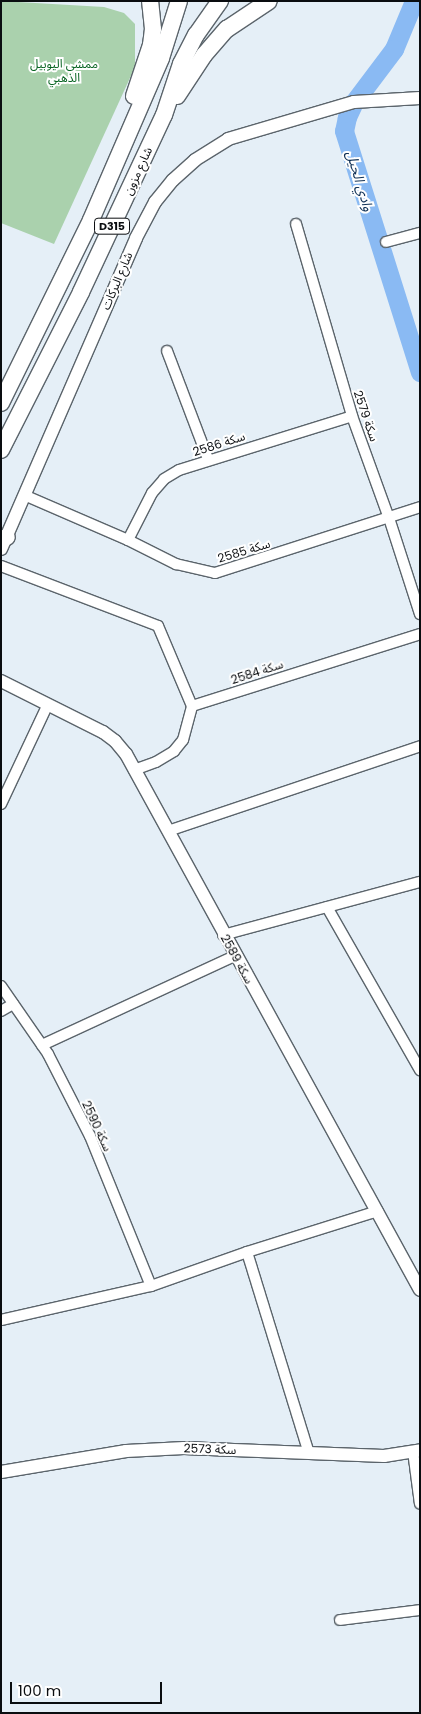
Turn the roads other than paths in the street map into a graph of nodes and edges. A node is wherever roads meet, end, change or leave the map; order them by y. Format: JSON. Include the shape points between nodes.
{"nodes":[{"id":1,"x":150,"y":1,"type":"edge"},
{"id":2,"x":179,"y":1,"type":"edge"},
{"id":3,"x":220,"y":1,"type":"edge"},
{"id":4,"x":269,"y":1,"type":"edge"},
{"id":5,"x":420,"y":98,"type":"edge"},
{"id":6,"x":164,"y":115,"type":"junction"},
{"id":7,"x":120,"y":152,"type":"junction"},
{"id":8,"x":296,"y":224,"type":"dead end"},
{"id":9,"x":420,"y":234,"type":"edge"},
{"id":10,"x":386,"y":242,"type":"dead end"},
{"id":11,"x":167,"y":352,"type":"dead end"},
{"id":12,"x":1,"y":403,"type":"edge"},
{"id":13,"x":352,"y":416,"type":"junction"},
{"id":14,"x":18,"y":418,"type":"junction"},
{"id":15,"x":1,"y":450,"type":"edge"},
{"id":16,"x":208,"y":459,"type":"junction"},
{"id":17,"x":1,"y":461,"type":"edge"},
{"id":18,"x":24,"y":495,"type":"junction"},
{"id":19,"x":420,"y":507,"type":"edge"},
{"id":20,"x":390,"y":518,"type":"junction"},
{"id":21,"x":128,"y":540,"type":"junction"},
{"id":22,"x":3,"y":542,"type":"edge"},
{"id":23,"x":1,"y":566,"type":"edge"},
{"id":24,"x":420,"y":614,"type":"edge"},
{"id":25,"x":420,"y":634,"type":"edge"},
{"id":26,"x":1,"y":681,"type":"edge"},
{"id":27,"x":48,"y":704,"type":"junction"},
{"id":28,"x":192,"y":706,"type":"junction"},
{"id":29,"x":420,"y":746,"type":"edge"},
{"id":30,"x":134,"y":770,"type":"junction"},
{"id":31,"x":1,"y":804,"type":"edge"},
{"id":32,"x":168,"y":831,"type":"junction"},
{"id":33,"x":420,"y":882,"type":"edge"},
{"id":34,"x":327,"y":908,"type":"junction"},
{"id":35,"x":223,"y":935,"type":"junction"},
{"id":36,"x":235,"y":956,"type":"junction"},
{"id":37,"x":1,"y":986,"type":"edge"},
{"id":38,"x":13,"y":1004,"type":"junction"},
{"id":39,"x":1,"y":1011,"type":"edge"},
{"id":40,"x":42,"y":1045,"type":"junction"},
{"id":41,"x":420,"y":1070,"type":"edge"},
{"id":42,"x":378,"y":1211,"type":"junction"},
{"id":43,"x":247,"y":1252,"type":"junction"},
{"id":44,"x":151,"y":1286,"type":"junction"},
{"id":45,"x":420,"y":1290,"type":"edge"},
{"id":46,"x":1,"y":1320,"type":"edge"},
{"id":47,"x":416,"y":1451,"type":"edge"},
{"id":48,"x":309,"y":1452,"type":"junction"},
{"id":49,"x":1,"y":1472,"type":"edge"},
{"id":50,"x":420,"y":1504,"type":"edge"},
{"id":51,"x":420,"y":1610,"type":"edge"},
{"id":52,"x":340,"y":1620,"type":"dead end"}],
"edges":[{"from":1,"to":7,"type":"main road","via":[[154,29],[151,45]]},
{"from":2,"to":7,"type":"main road","name":"شارع مزون","number":"D315","via":[[161,58]]},
{"from":3,"to":6,"type":"main road","name":"شارع مزون","number":"D315","via":[[185,56]]},
{"from":4,"to":6,"type":"main road","via":[[227,29],[204,55]]},
{"from":5,"to":18,"type":"street","name":"شارع البركات","via":[[354,102],[228,140],[195,160],[174,180],[155,202],[136,238]]},
{"from":6,"to":14,"type":"main road","name":"شارع مزون","number":"D315"},
{"from":7,"to":12,"type":"main road","name":"شارع مزون","number":"D315","via":[[91,220]]},
{"from":8,"to":13,"type":"street","name":"سكة 2579"},
{"from":9,"to":10,"type":"street"},
{"from":11,"to":16,"type":"street"},
{"from":13,"to":16,"type":"street","name":"سكة 2586"},
{"from":13,"to":20,"type":"street","name":"سكة 2579"},
{"from":14,"to":15,"type":"main road","name":"شارع مزون","number":"D315"},
{"from":14,"to":17,"type":"main road"},
{"from":16,"to":21,"type":"street","name":"سكة 2586","via":[[164,479],[152,493]]},
{"from":18,"to":21,"type":"street","name":"سكة 2585"},
{"from":18,"to":22,"type":"street","name":"شارع البركات"},
{"from":19,"to":20,"type":"street","name":"سكة 2585"},
{"from":20,"to":21,"type":"street","name":"سكة 2585","via":[[215,573],[176,564]]},
{"from":20,"to":24,"type":"street","name":"سكة 2579"},
{"from":23,"to":28,"type":"street","via":[[158,626]]},
{"from":25,"to":28,"type":"street","name":"سكة 2584"},
{"from":26,"to":27,"type":"street","name":"سكة 2589"},
{"from":27,"to":30,"type":"street","name":"سكة 2589","via":[[86,722],[115,741]]},
{"from":27,"to":31,"type":"street"},
{"from":28,"to":30,"type":"street","via":[[183,740],[174,751]]},
{"from":29,"to":32,"type":"street"},
{"from":30,"to":32,"type":"street","name":"سكة 2589"},
{"from":32,"to":35,"type":"street","name":"سكة 2589"},
{"from":33,"to":34,"type":"street"},
{"from":34,"to":35,"type":"street"},
{"from":34,"to":41,"type":"street"},
{"from":35,"to":36,"type":"street","name":"سكة 2589"},
{"from":36,"to":40,"type":"street"},
{"from":36,"to":42,"type":"street","name":"سكة 2589"},
{"from":37,"to":38,"type":"street","name":"سكة 2590"},
{"from":38,"to":39,"type":"street"},
{"from":38,"to":40,"type":"street","name":"سكة 2590"},
{"from":40,"to":44,"type":"street","name":"سكة 2590","via":[[90,1136]]},
{"from":42,"to":43,"type":"street"},
{"from":42,"to":45,"type":"street","name":"سكة 2589"},
{"from":43,"to":44,"type":"street"},
{"from":43,"to":48,"type":"street"},
{"from":44,"to":46,"type":"street"},
{"from":47,"to":48,"type":"street","name":"سكة 2573","via":[[384,1456]]},
{"from":47,"to":50,"type":"street"},
{"from":48,"to":49,"type":"street","name":"سكة 2573","via":[[184,1448],[136,1451]]},
{"from":51,"to":52,"type":"street"}]}
